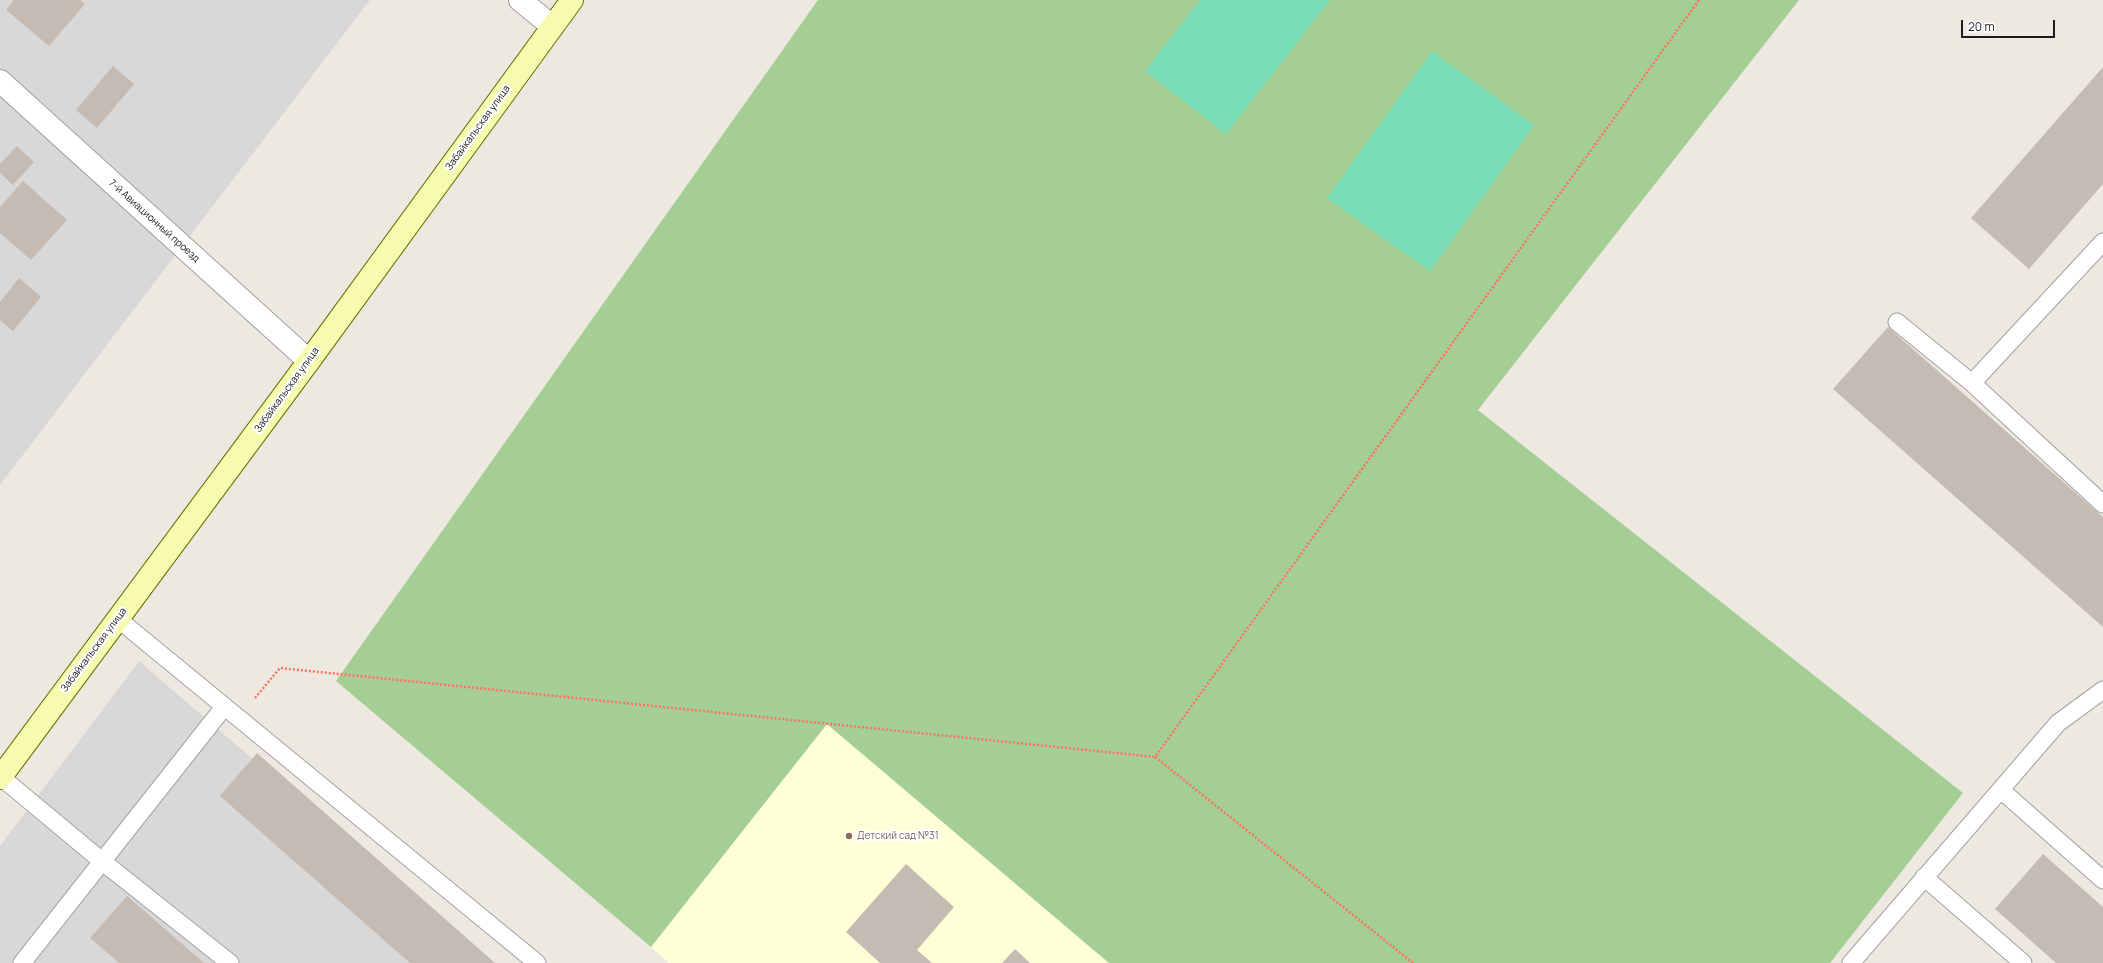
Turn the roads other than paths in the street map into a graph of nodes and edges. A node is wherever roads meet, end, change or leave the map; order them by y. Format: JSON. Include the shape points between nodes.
{"nodes":[{"id":1,"x":520,"y":0,"type":"edge"},
{"id":2,"x":572,"y":0,"type":"edge"},
{"id":3,"x":552,"y":26,"type":"junction"},
{"id":4,"x":0,"y":81,"type":"edge"},
{"id":5,"x":2103,"y":242,"type":"edge"},
{"id":6,"x":1897,"y":322,"type":"dead end"},
{"id":7,"x":309,"y":361,"type":"junction"},
{"id":8,"x":1972,"y":383,"type":"junction"},
{"id":9,"x":2103,"y":504,"type":"edge"},
{"id":10,"x":118,"y":619,"type":"junction"},
{"id":11,"x":2103,"y":690,"type":"edge"},
{"id":12,"x":224,"y":707,"type":"junction"},
{"id":13,"x":0,"y":778,"type":"edge"},
{"id":14,"x":2000,"y":790,"type":"junction"},
{"id":15,"x":103,"y":862,"type":"junction"},
{"id":16,"x":1924,"y":877,"type":"junction"},
{"id":17,"x":2103,"y":880,"type":"edge"},
{"id":18,"x":22,"y":963,"type":"edge"},
{"id":19,"x":230,"y":963,"type":"edge"},
{"id":20,"x":537,"y":963,"type":"edge"},
{"id":21,"x":1851,"y":963,"type":"edge"},
{"id":22,"x":2023,"y":963,"type":"edge"}],
"edges":[{"from":1,"to":3,"type":"street"},
{"from":2,"to":3,"type":"street","name":"Забайкальская улица"},
{"from":3,"to":7,"type":"street","name":"Забайкальская улица"},
{"from":4,"to":7,"type":"street","name":"7-й Авиационный проезд"},
{"from":5,"to":8,"type":"lane"},
{"from":6,"to":8,"type":"lane"},
{"from":7,"to":10,"type":"street","name":"Забайкальская улица"},
{"from":8,"to":9,"type":"lane"},
{"from":10,"to":12,"type":"lane"},
{"from":10,"to":13,"type":"street","name":"Забайкальская улица"},
{"from":11,"to":14,"type":"lane","via":[[2058,723]]},
{"from":12,"to":15,"type":"lane"},
{"from":12,"to":20,"type":"lane"},
{"from":13,"to":15,"type":"lane"},
{"from":14,"to":16,"type":"lane"},
{"from":14,"to":17,"type":"lane"},
{"from":15,"to":18,"type":"lane"},
{"from":15,"to":19,"type":"lane"},
{"from":16,"to":21,"type":"lane"},
{"from":16,"to":22,"type":"lane"}]}
